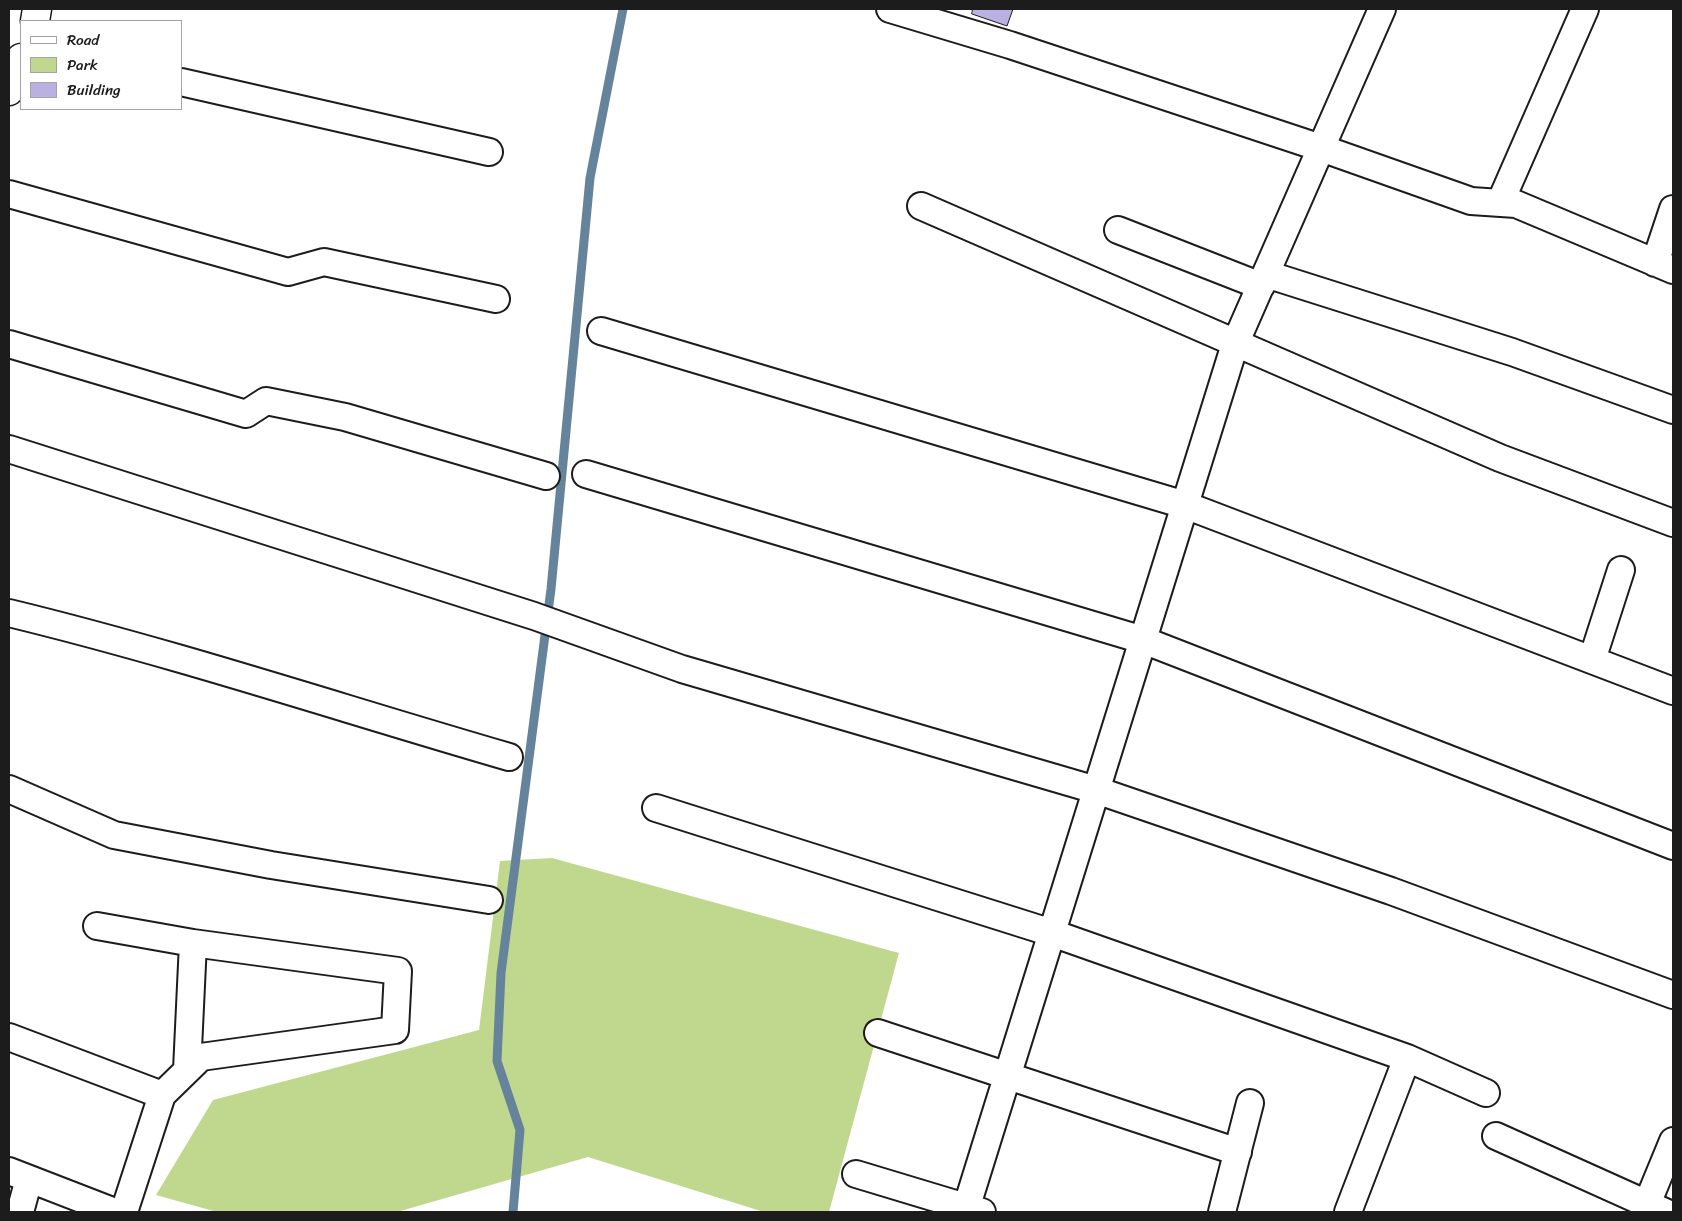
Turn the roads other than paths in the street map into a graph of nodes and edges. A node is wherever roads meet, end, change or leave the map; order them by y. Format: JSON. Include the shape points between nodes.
{"nodes":[{"id":1,"x":890,"y":9,"type":"edge"},
{"id":2,"x":1584,"y":9,"type":"edge"},
{"id":3,"x":1380,"y":10,"type":"edge"},
{"id":4,"x":20,"y":61,"type":"edge"},
{"id":5,"x":182,"y":82,"type":"edge"},
{"id":6,"x":9,"y":91,"type":"edge"},
{"id":7,"x":1321,"y":148,"type":"junction"},
{"id":8,"x":489,"y":152,"type":"dead end"},
{"id":9,"x":9,"y":194,"type":"edge"},
{"id":10,"x":1500,"y":203,"type":"junction"},
{"id":11,"x":921,"y":206,"type":"dead end"},
{"id":12,"x":1673,"y":209,"type":"edge"},
{"id":13,"x":1118,"y":230,"type":"dead end"},
{"id":14,"x":1664,"y":266,"type":"edge"},
{"id":15,"x":1263,"y":280,"type":"junction"},
{"id":16,"x":496,"y":299,"type":"dead end"},
{"id":17,"x":601,"y":331,"type":"dead end"},
{"id":18,"x":9,"y":344,"type":"edge"},
{"id":19,"x":1235,"y":344,"type":"junction"},
{"id":20,"x":1673,"y":410,"type":"edge"},
{"id":21,"x":9,"y":449,"type":"edge"},
{"id":22,"x":586,"y":474,"type":"dead end"},
{"id":23,"x":546,"y":476,"type":"dead end"},
{"id":24,"x":1185,"y":505,"type":"junction"},
{"id":25,"x":1673,"y":523,"type":"edge"},
{"id":26,"x":1621,"y":570,"type":"dead end"},
{"id":27,"x":9,"y":613,"type":"edge"},
{"id":28,"x":1143,"y":640,"type":"junction"},
{"id":29,"x":1592,"y":660,"type":"junction"},
{"id":30,"x":1673,"y":691,"type":"edge"},
{"id":31,"x":510,"y":757,"type":"dead end"},
{"id":32,"x":9,"y":789,"type":"edge"},
{"id":33,"x":1096,"y":790,"type":"junction"},
{"id":34,"x":656,"y":808,"type":"dead end"},
{"id":35,"x":1673,"y":846,"type":"edge"},
{"id":36,"x":489,"y":900,"type":"dead end"},
{"id":37,"x":98,"y":926,"type":"dead end"},
{"id":38,"x":1052,"y":933,"type":"junction"},
{"id":39,"x":193,"y":943,"type":"junction"},
{"id":40,"x":1673,"y":995,"type":"edge"},
{"id":41,"x":878,"y":1033,"type":"dead end"},
{"id":42,"x":9,"y":1037,"type":"edge"},
{"id":43,"x":1407,"y":1058,"type":"junction"},
{"id":44,"x":187,"y":1070,"type":"junction"},
{"id":45,"x":1008,"y":1076,"type":"junction"},
{"id":46,"x":1486,"y":1092,"type":"dead end"},
{"id":47,"x":162,"y":1095,"type":"junction"},
{"id":48,"x":1250,"y":1102,"type":"dead end"},
{"id":49,"x":1496,"y":1136,"type":"dead end"},
{"id":50,"x":1673,"y":1142,"type":"edge"},
{"id":51,"x":1238,"y":1152,"type":"junction"},
{"id":52,"x":856,"y":1174,"type":"dead end"},
{"id":53,"x":19,"y":1175,"type":"edge"},
{"id":54,"x":1656,"y":1208,"type":"edge"},
{"id":55,"x":972,"y":1210,"type":"edge"},
{"id":56,"x":20,"y":1212,"type":"edge"},
{"id":57,"x":115,"y":1212,"type":"edge"},
{"id":58,"x":124,"y":1212,"type":"edge"},
{"id":59,"x":1222,"y":1212,"type":"edge"},
{"id":60,"x":1348,"y":1212,"type":"edge"}],
"edges":[{"from":1,"to":7,"type":"street","via":[[1010,45]]},
{"from":2,"to":10,"type":"street"},
{"from":3,"to":7,"type":"street"},
{"from":4,"to":6,"type":"street"},
{"from":5,"to":8,"type":"street"},
{"from":7,"to":10,"type":"street","via":[[1471,201]]},
{"from":7,"to":15,"type":"street"},
{"from":9,"to":16,"type":"street","via":[[288,272],[324,262]]},
{"from":10,"to":14,"type":"street","via":[[1516,204]]},
{"from":11,"to":19,"type":"street"},
{"from":12,"to":14,"type":"street"},
{"from":13,"to":15,"type":"street"},
{"from":15,"to":19,"type":"street"},
{"from":15,"to":20,"type":"street","via":[[1512,352]]},
{"from":17,"to":24,"type":"street"},
{"from":18,"to":23,"type":"street","via":[[246,414],[266,401],[327,413]]},
{"from":19,"to":24,"type":"street"},
{"from":19,"to":25,"type":"street","via":[[1500,458]]},
{"from":21,"to":33,"type":"street","via":[[534,616],[682,669]]},
{"from":22,"to":28,"type":"street"},
{"from":24,"to":28,"type":"street"},
{"from":24,"to":29,"type":"street"},
{"from":26,"to":29,"type":"street"},
{"from":27,"to":31,"type":"street","via":[[110,637]]},
{"from":28,"to":33,"type":"street"},
{"from":28,"to":35,"type":"street"},
{"from":29,"to":30,"type":"street"},
{"from":32,"to":36,"type":"street","via":[[114,835],[271,865]]},
{"from":33,"to":38,"type":"street"},
{"from":33,"to":40,"type":"street","via":[[1382,888]]},
{"from":34,"to":38,"type":"street"},
{"from":37,"to":39,"type":"street"},
{"from":38,"to":43,"type":"street"},
{"from":38,"to":45,"type":"street"},
{"from":39,"to":44,"type":"street"},
{"from":39,"to":44,"type":"street","via":[[398,971],[395,1030],[201,1057]]},
{"from":41,"to":45,"type":"street"},
{"from":42,"to":47,"type":"street"},
{"from":43,"to":46,"type":"street"},
{"from":43,"to":60,"type":"street"},
{"from":44,"to":47,"type":"street"},
{"from":45,"to":51,"type":"street"},
{"from":45,"to":55,"type":"street"},
{"from":47,"to":58,"type":"street"},
{"from":48,"to":51,"type":"street"},
{"from":49,"to":54,"type":"street"},
{"from":50,"to":54,"type":"street"},
{"from":51,"to":59,"type":"street"},
{"from":52,"to":55,"type":"street"},
{"from":53,"to":56,"type":"street"},
{"from":53,"to":57,"type":"street"}]}
